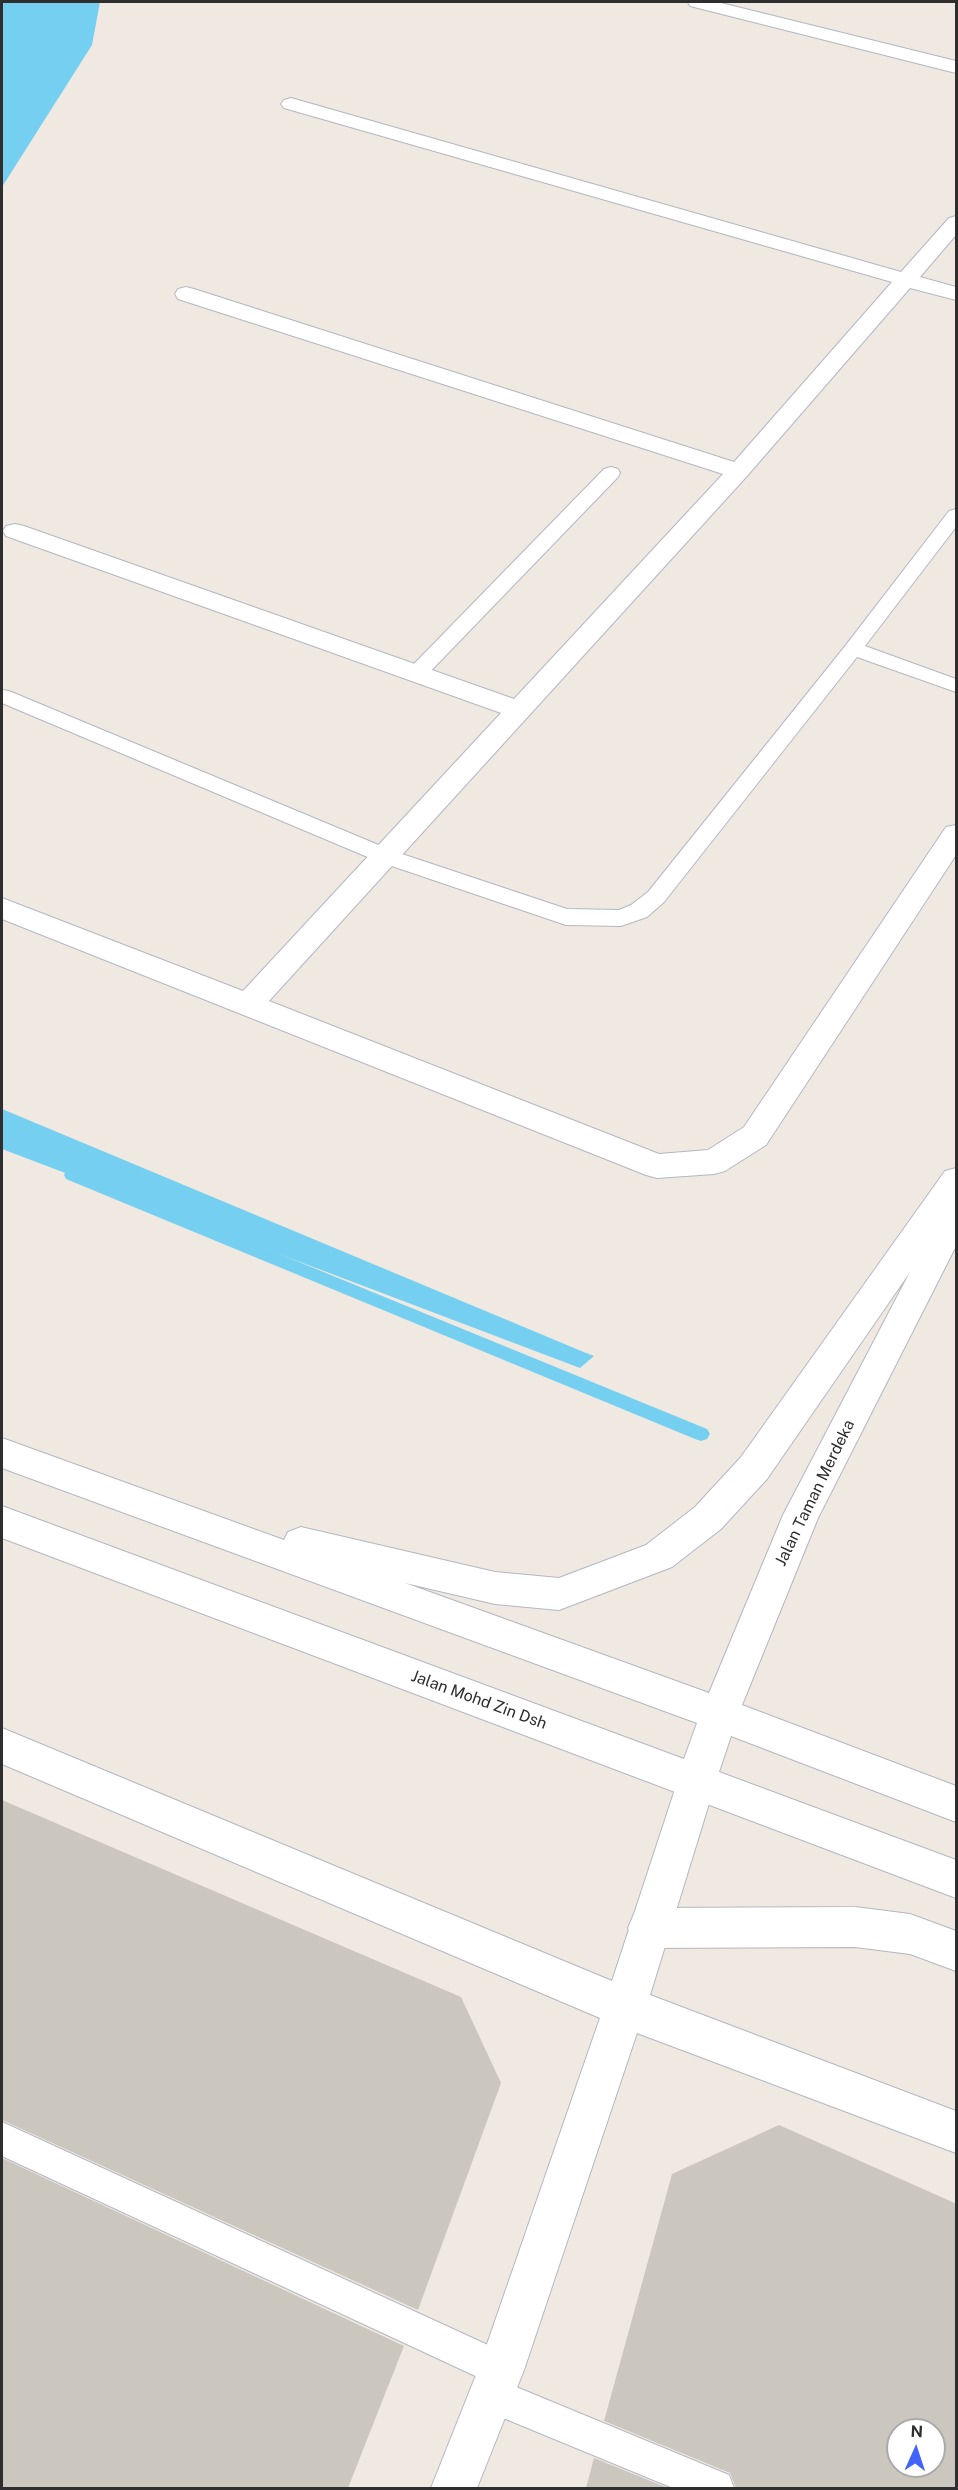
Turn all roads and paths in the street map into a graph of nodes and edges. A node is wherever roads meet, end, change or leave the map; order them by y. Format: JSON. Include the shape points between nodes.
{"nodes":[{"id":1,"x":697,"y":2,"type":"edge"},
{"id":2,"x":957,"y":67,"type":"edge"},
{"id":3,"x":291,"y":104,"type":"dead end"},
{"id":4,"x":957,"y":222,"type":"edge"},
{"id":5,"x":906,"y":280,"type":"junction"},
{"id":6,"x":186,"y":294,"type":"dead end"},
{"id":7,"x":957,"y":294,"type":"edge"},
{"id":8,"x":739,"y":471,"type":"junction"},
{"id":9,"x":611,"y":474,"type":"dead end"},
{"id":10,"x":957,"y":515,"type":"edge"},
{"id":11,"x":8,"y":534,"type":"edge"},
{"id":12,"x":853,"y":649,"type":"junction"},
{"id":13,"x":417,"y":673,"type":"junction"},
{"id":14,"x":957,"y":686,"type":"edge"},
{"id":15,"x":2,"y":696,"type":"edge"},
{"id":16,"x":520,"y":710,"type":"junction"},
{"id":17,"x":957,"y":834,"type":"edge"},
{"id":18,"x":385,"y":856,"type":"junction"},
{"id":19,"x":2,"y":908,"type":"edge"},
{"id":20,"x":248,"y":1005,"type":"junction"},
{"id":21,"x":957,"y":1180,"type":"edge"},
{"id":22,"x":957,"y":1215,"type":"edge"},
{"id":23,"x":2,"y":1453,"type":"edge"},
{"id":24,"x":159,"y":1510,"type":"junction"},
{"id":25,"x":2,"y":1522,"type":"edge"},
{"id":26,"x":719,"y":1714,"type":"junction"},
{"id":27,"x":2,"y":1746,"type":"edge"},
{"id":28,"x":696,"y":1781,"type":"junction"},
{"id":29,"x":957,"y":1804,"type":"edge"},
{"id":30,"x":957,"y":1879,"type":"edge"},
{"id":31,"x":648,"y":1928,"type":"junction"},
{"id":32,"x":957,"y":1951,"type":"edge"},
{"id":33,"x":625,"y":2007,"type":"junction"},
{"id":34,"x":957,"y":2132,"type":"edge"},
{"id":35,"x":2,"y":2139,"type":"edge"},
{"id":36,"x":497,"y":2382,"type":"junction"},
{"id":37,"x":454,"y":2488,"type":"edge"},
{"id":38,"x":716,"y":2488,"type":"edge"}],
"edges":[{"from":1,"to":2,"type":"street"},
{"from":3,"to":5,"type":"street"},
{"from":4,"to":5,"type":"street"},
{"from":5,"to":7,"type":"street"},
{"from":5,"to":8,"type":"street"},
{"from":6,"to":8,"type":"street"},
{"from":8,"to":16,"type":"street"},
{"from":9,"to":13,"type":"lane"},
{"from":10,"to":12,"type":"lane"},
{"from":11,"to":13,"type":"street"},
{"from":12,"to":14,"type":"lane"},
{"from":12,"to":18,"type":"lane","via":[[656,897],[639,911],[621,918],[566,917]]},
{"from":13,"to":16,"type":"street"},
{"from":15,"to":18,"type":"lane"},
{"from":16,"to":18,"type":"street"},
{"from":17,"to":20,"type":"street","via":[[755,1137],[714,1162],[657,1166]]},
{"from":18,"to":20,"type":"street"},
{"from":19,"to":20,"type":"street"},
{"from":21,"to":24,"type":"street","via":[[753,1468],[708,1518],[659,1556],[559,1594],[495,1588]]},
{"from":22,"to":26,"type":"street","name":"Jalan Taman Merdeka","via":[[801,1515]]},
{"from":23,"to":24,"type":"street"},
{"from":24,"to":26,"type":"street"},
{"from":25,"to":28,"type":"street","name":"Jalan Mohd Zin Dsh"},
{"from":26,"to":28,"type":"street","name":"Jalan Taman Merdeka"},
{"from":26,"to":29,"type":"street"},
{"from":27,"to":33,"type":"street"},
{"from":28,"to":30,"type":"street","name":"Jalan Mohd Zin Dsh"},
{"from":28,"to":31,"type":"street","name":"Jalan Taman Merdeka"},
{"from":31,"to":32,"type":"street","via":[[855,1927],[910,1934]]},
{"from":31,"to":33,"type":"street","name":"Jalan Taman Merdeka"},
{"from":33,"to":34,"type":"street"},
{"from":33,"to":36,"type":"street","name":"Jalan Taman Merdeka"},
{"from":35,"to":36,"type":"lane"},
{"from":36,"to":37,"type":"street","name":"Jalan Taman Merdeka"},
{"from":36,"to":38,"type":"lane"}]}
